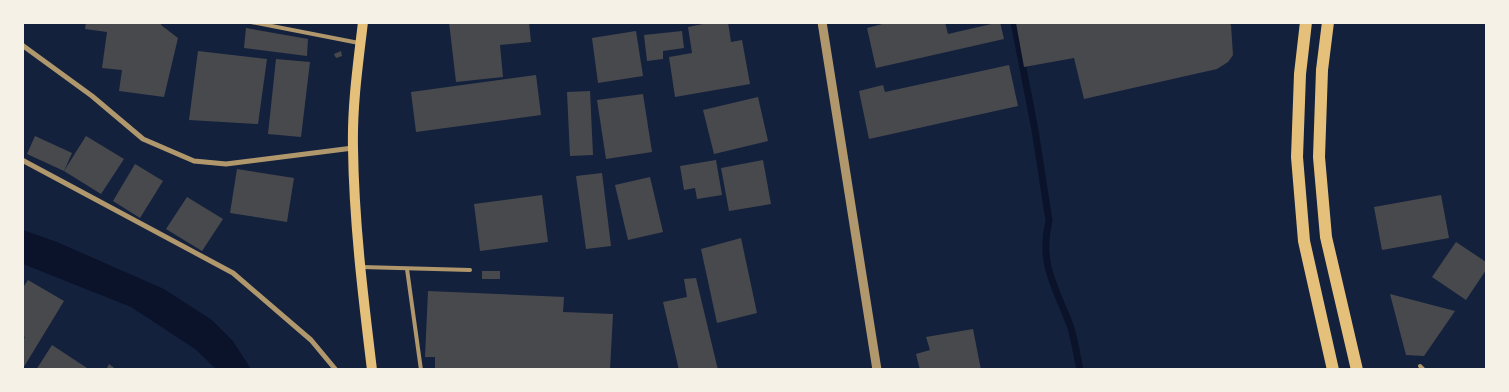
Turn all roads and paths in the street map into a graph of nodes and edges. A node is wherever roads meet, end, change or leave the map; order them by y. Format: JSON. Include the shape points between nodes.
{"nodes":[{"id":1,"x":251,"y":22,"type":"edge"},
{"id":2,"x":363,"y":22,"type":"edge"},
{"id":3,"x":822,"y":22,"type":"edge"},
{"id":4,"x":1306,"y":22,"type":"edge"},
{"id":5,"x":1328,"y":22,"type":"edge"},
{"id":6,"x":360,"y":44,"type":"junction"},
{"id":7,"x":22,"y":45,"type":"edge"},
{"id":8,"x":353,"y":148,"type":"junction"},
{"id":9,"x":1319,"y":156,"type":"junction"},
{"id":10,"x":1297,"y":157,"type":"junction"},
{"id":11,"x":22,"y":160,"type":"edge"},
{"id":12,"x":360,"y":267,"type":"junction"},
{"id":13,"x":407,"y":269,"type":"junction"},
{"id":14,"x":470,"y":270,"type":"dead end"},
{"id":15,"x":1420,"y":366,"type":"dead end"},
{"id":16,"x":336,"y":370,"type":"edge"},
{"id":17,"x":372,"y":370,"type":"edge"},
{"id":18,"x":421,"y":370,"type":"edge"},
{"id":19,"x":877,"y":370,"type":"edge"},
{"id":20,"x":1333,"y":370,"type":"edge"},
{"id":21,"x":1358,"y":370,"type":"edge"},
{"id":22,"x":1424,"y":370,"type":"edge"}],
"edges":[{"from":1,"to":6,"type":"lane"},
{"from":2,"to":6,"type":"main road"},
{"from":3,"to":19,"type":"street"},
{"from":4,"to":10,"type":"main road","via":[[1300,74]]},
{"from":5,"to":9,"type":"main road","via":[[1322,70]]},
{"from":6,"to":8,"type":"main road"},
{"from":7,"to":8,"type":"street","via":[[92,96],[143,139],[194,161],[226,164]]},
{"from":8,"to":12,"type":"main road"},
{"from":9,"to":10,"type":"main road"},
{"from":9,"to":21,"type":"main road","via":[[1326,238]]},
{"from":10,"to":20,"type":"main road","via":[[1304,241]]},
{"from":11,"to":16,"type":"street","via":[[234,273],[311,340]]},
{"from":12,"to":13,"type":"lane"},
{"from":12,"to":17,"type":"main road"},
{"from":13,"to":14,"type":"lane"},
{"from":13,"to":18,"type":"lane"},
{"from":15,"to":22,"type":"lane"}]}
